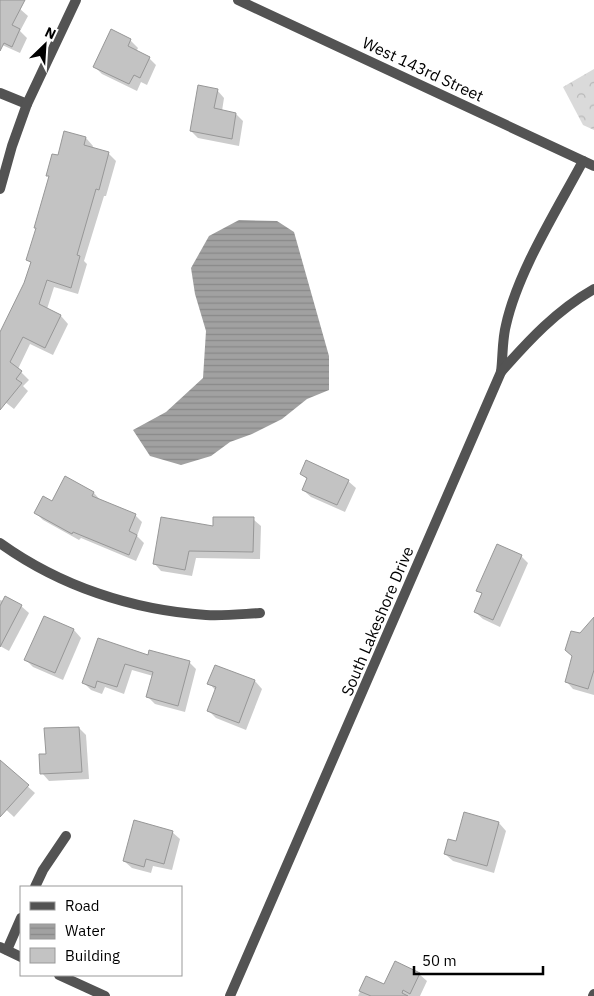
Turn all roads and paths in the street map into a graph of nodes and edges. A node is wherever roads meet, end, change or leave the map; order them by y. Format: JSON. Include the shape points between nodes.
{"nodes":[{"id":1,"x":76,"y":0,"type":"edge"},
{"id":2,"x":238,"y":0,"type":"edge"},
{"id":3,"x":0,"y":93,"type":"edge"},
{"id":4,"x":27,"y":104,"type":"junction"},
{"id":5,"x":583,"y":161,"type":"junction"},
{"id":6,"x":594,"y":166,"type":"edge"},
{"id":7,"x":0,"y":189,"type":"edge"},
{"id":8,"x":594,"y":289,"type":"edge"},
{"id":9,"x":501,"y":372,"type":"junction"},
{"id":10,"x":0,"y":543,"type":"edge"},
{"id":11,"x":260,"y":614,"type":"dead end"},
{"id":12,"x":66,"y":836,"type":"dead end"},
{"id":13,"x":35,"y":886,"type":"edge"},
{"id":14,"x":20,"y":920,"type":"edge"},
{"id":15,"x":3,"y":949,"type":"edge"},
{"id":16,"x":20,"y":957,"type":"edge"},
{"id":17,"x":61,"y":976,"type":"edge"},
{"id":18,"x":105,"y":996,"type":"edge"},
{"id":19,"x":230,"y":996,"type":"edge"}],
"edges":[{"from":1,"to":4,"type":"street"},
{"from":2,"to":5,"type":"street","name":"West 143rd Street"},
{"from":3,"to":4,"type":"street"},
{"from":4,"to":7,"type":"street"},
{"from":5,"to":6,"type":"street","name":"West 143rd Street"},
{"from":5,"to":9,"type":"street","via":[[514,298],[506,326]]},
{"from":8,"to":9,"type":"street","name":"South Lakeshore Drive","via":[[547,323]]},
{"from":9,"to":19,"type":"street","name":"South Lakeshore Drive"},
{"from":10,"to":11,"type":"street","via":[[70,583],[117,600],[160,610],[208,615]]},
{"from":12,"to":13,"type":"street"},
{"from":14,"to":15,"type":"street"},
{"from":15,"to":16,"type":"street"},
{"from":17,"to":18,"type":"street"}]}
